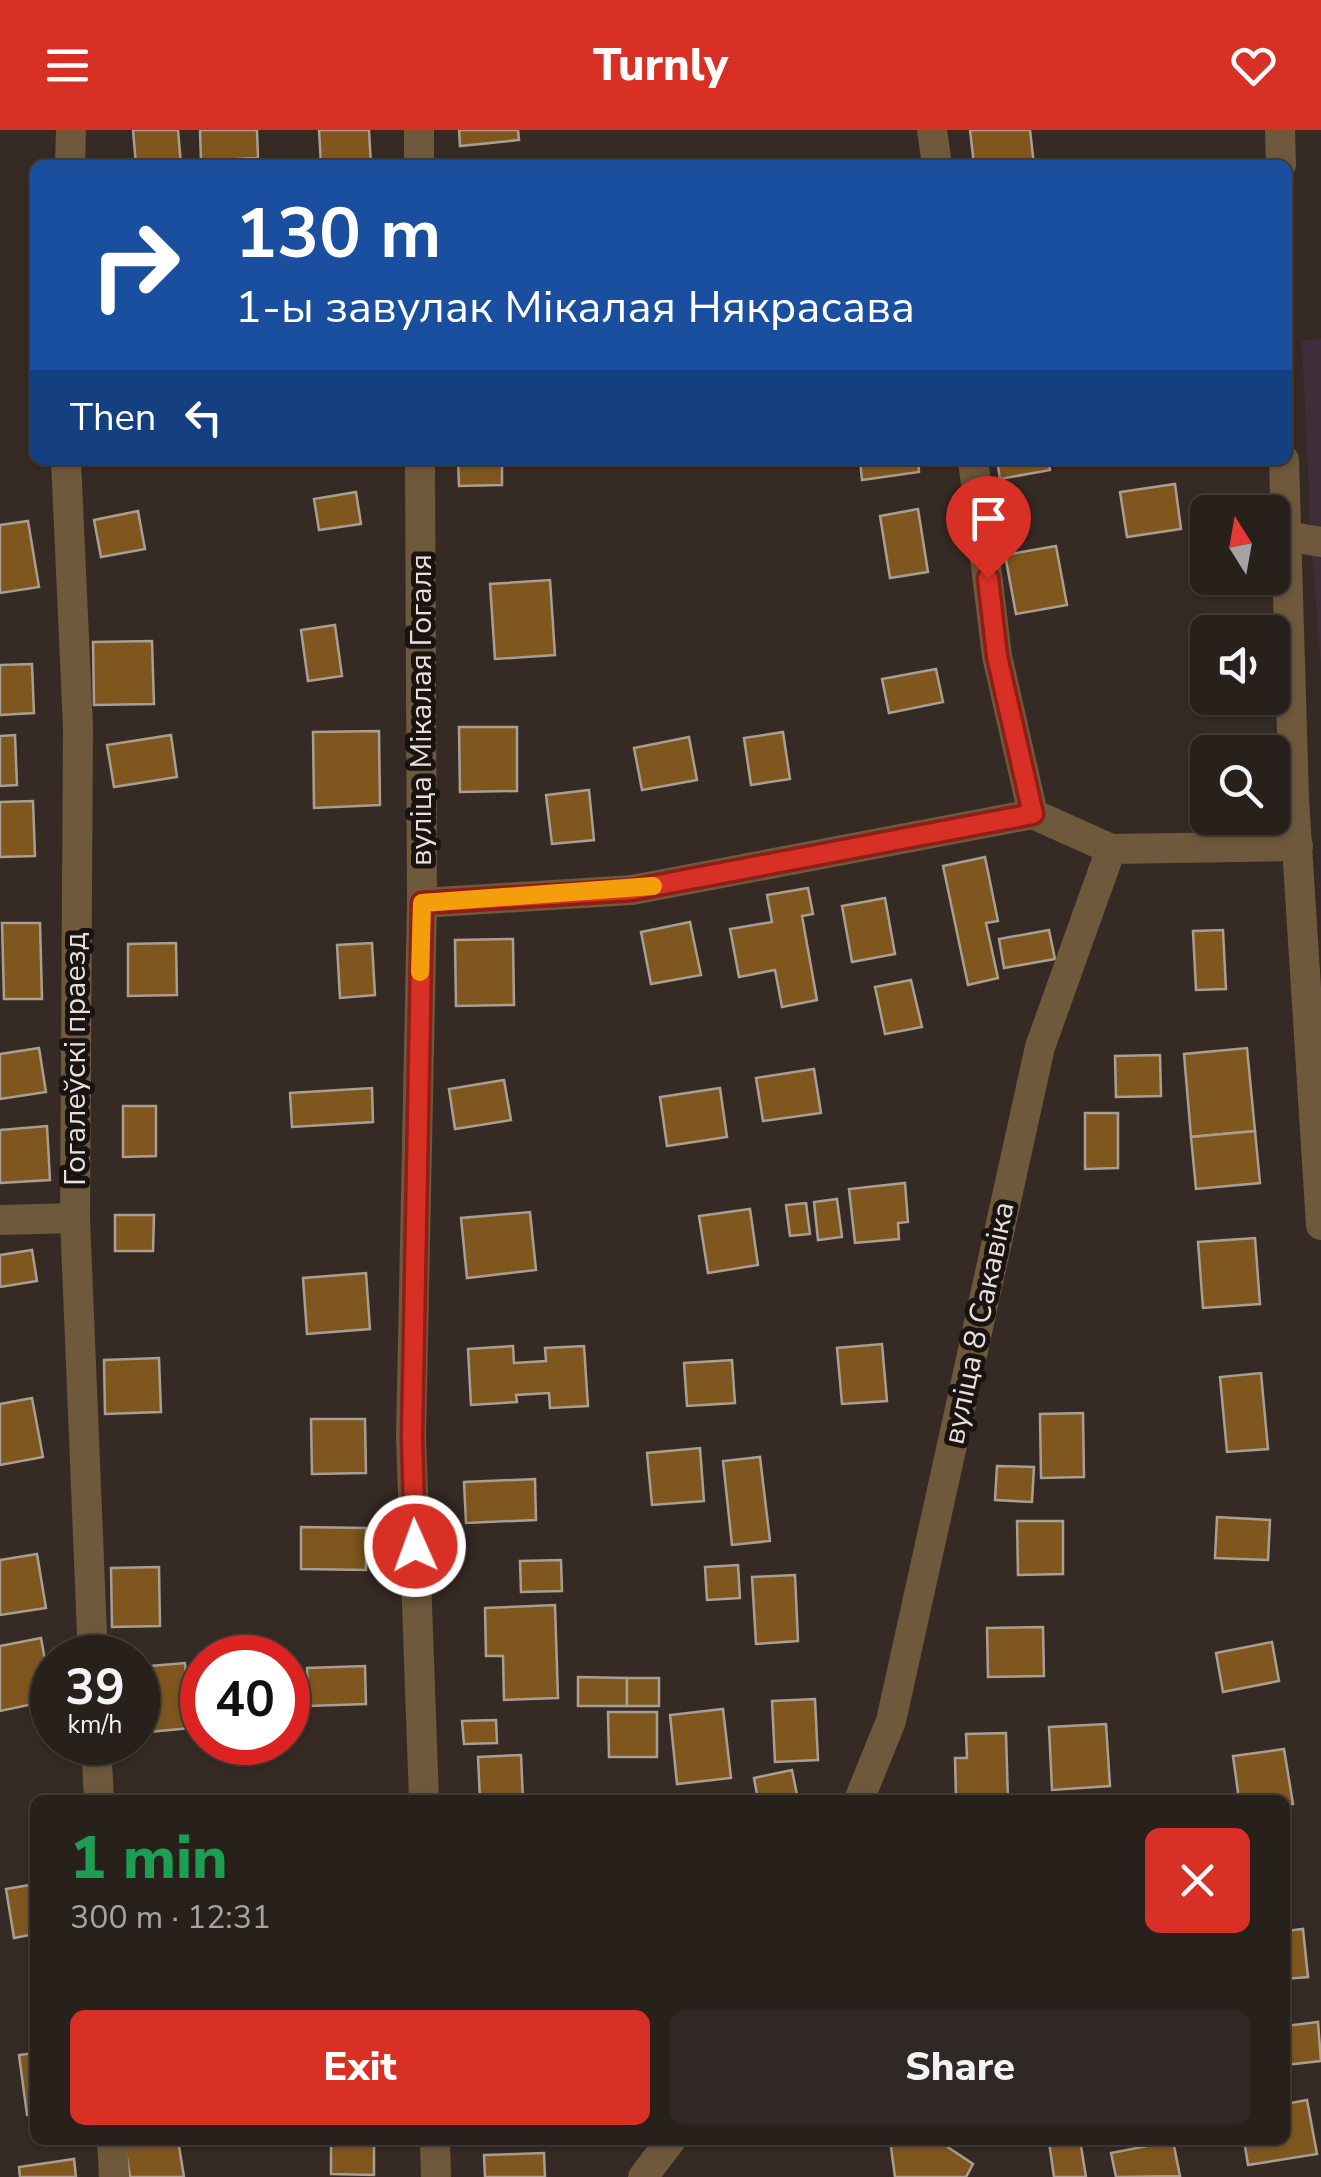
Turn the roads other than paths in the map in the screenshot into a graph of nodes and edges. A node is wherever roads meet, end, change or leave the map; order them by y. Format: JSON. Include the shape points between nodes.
{"nodes":[{"id":1,"x":71,"y":130,"type":"edge"},
{"id":2,"x":419,"y":130,"type":"edge"},
{"id":3,"x":932,"y":130,"type":"edge"},
{"id":4,"x":1280,"y":130,"type":"edge"},
{"id":5,"x":70,"y":160,"type":"edge"},
{"id":6,"x":419,"y":160,"type":"edge"},
{"id":7,"x":936,"y":160,"type":"edge"},
{"id":8,"x":1280,"y":160,"type":"edge"},
{"id":9,"x":66,"y":465,"type":"edge"},
{"id":10,"x":420,"y":465,"type":"edge"},
{"id":11,"x":974,"y":465,"type":"edge"},
{"id":12,"x":1284,"y":465,"type":"edge"},
{"id":13,"x":1284,"y":495,"type":"edge"},
{"id":14,"x":1290,"y":537,"type":"edge"},
{"id":15,"x":1321,"y":542,"type":"edge"},
{"id":16,"x":1290,"y":593,"type":"edge"},
{"id":17,"x":1308,"y":799,"type":"edge"},
{"id":18,"x":1033,"y":814,"type":"junction"},
{"id":19,"x":1298,"y":846,"type":"junction"},
{"id":20,"x":1110,"y":849,"type":"junction"},
{"id":21,"x":422,"y":903,"type":"junction"},
{"id":22,"x":75,"y":1218,"type":"junction"},
{"id":23,"x":0,"y":1220,"type":"edge"},
{"id":24,"x":1321,"y":1226,"type":"edge"},
{"id":25,"x":92,"y":1635,"type":"edge"},
{"id":26,"x":97,"y":1765,"type":"edge"},
{"id":27,"x":98,"y":1795,"type":"edge"},
{"id":28,"x":424,"y":1795,"type":"edge"},
{"id":29,"x":862,"y":1795,"type":"edge"},
{"id":30,"x":112,"y":2145,"type":"edge"},
{"id":31,"x":435,"y":2145,"type":"edge"},
{"id":32,"x":667,"y":2145,"type":"edge"},
{"id":33,"x":114,"y":2177,"type":"edge"},
{"id":34,"x":436,"y":2177,"type":"edge"},
{"id":35,"x":643,"y":2177,"type":"edge"}],
"edges":[{"from":1,"to":5,"type":"street"},
{"from":2,"to":6,"type":"street"},
{"from":3,"to":7,"type":"street"},
{"from":4,"to":8,"type":"street"},
{"from":9,"to":22,"type":"street","name":"Гогалеўскі праезд","via":[[78,727]]},
{"from":10,"to":21,"type":"street","name":"вуліца Мікалая Гогаля"},
{"from":11,"to":18,"type":"street","via":[[997,656]]},
{"from":12,"to":13,"type":"street"},
{"from":14,"to":15,"type":"street"},
{"from":16,"to":17,"type":"street"},
{"from":17,"to":19,"type":"street"},
{"from":18,"to":20,"type":"street"},
{"from":18,"to":21,"type":"street","via":[[632,890]]},
{"from":19,"to":20,"type":"street"},
{"from":19,"to":24,"type":"street"},
{"from":20,"to":29,"type":"street","name":"вуліца 8 Сакавіка","via":[[1040,1047],[891,1721]]},
{"from":21,"to":28,"type":"street","name":"вуліца Мікалая Гогаля","via":[[412,1437]]},
{"from":22,"to":23,"type":"street"},
{"from":22,"to":25,"type":"street","name":"Гогалеўскі праезд"},
{"from":26,"to":27,"type":"street"},
{"from":30,"to":33,"type":"street"},
{"from":31,"to":34,"type":"street"},
{"from":32,"to":35,"type":"street"}]}
